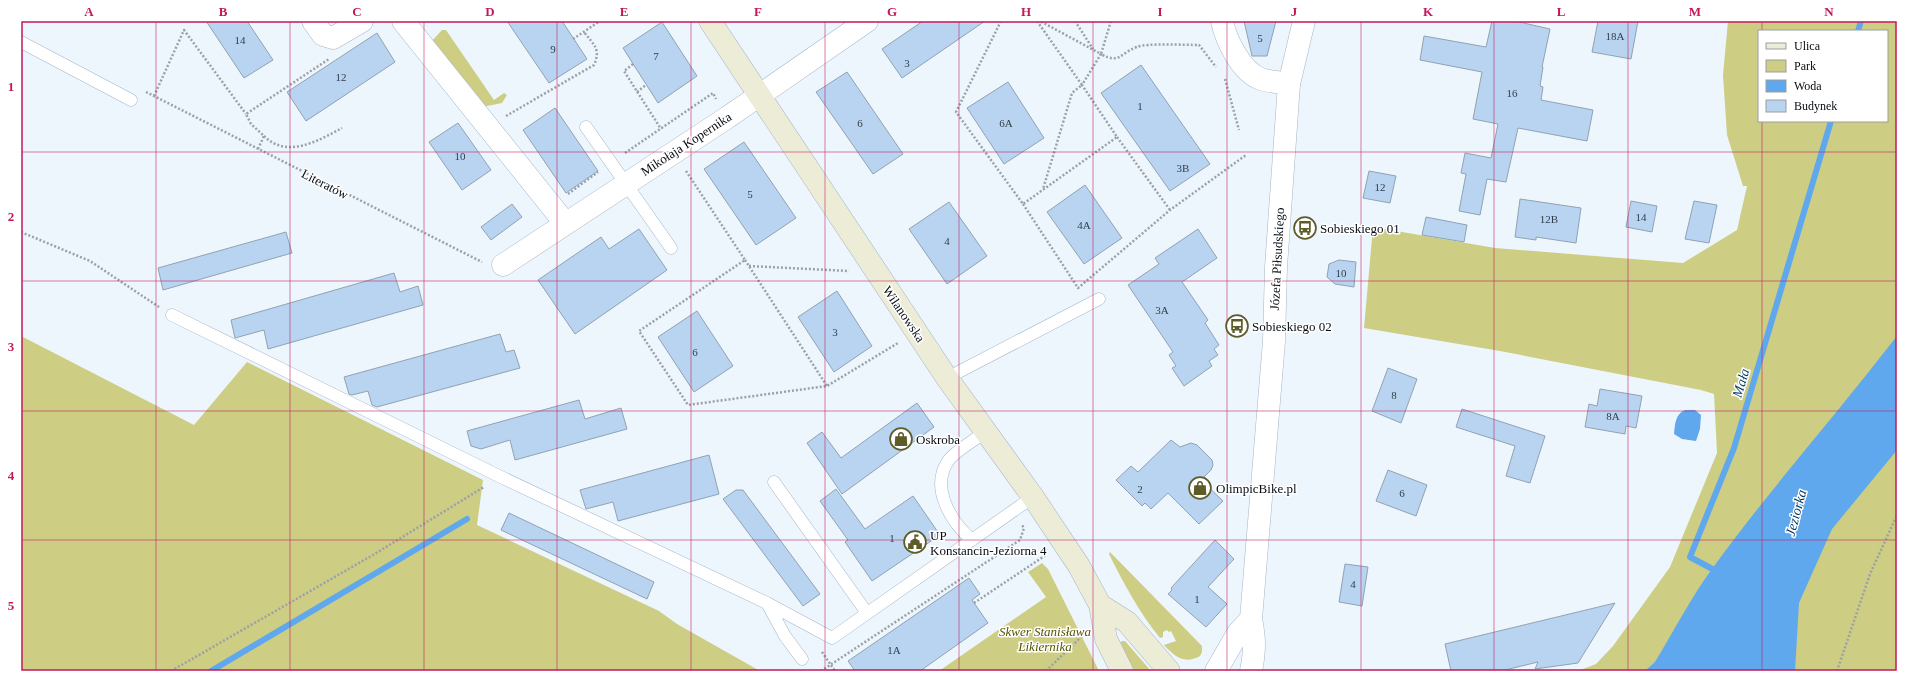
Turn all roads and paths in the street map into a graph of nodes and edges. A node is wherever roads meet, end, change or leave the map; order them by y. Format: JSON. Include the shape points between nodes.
{"nodes":[{"id":1,"x":313,"y":21,"type":"edge"},
{"id":2,"x":362,"y":21,"type":"edge"},
{"id":3,"x":403,"y":21,"type":"edge"},
{"id":4,"x":600,"y":21,"type":"edge"},
{"id":5,"x":710,"y":21,"type":"edge"},
{"id":6,"x":868,"y":21,"type":"edge"},
{"id":7,"x":1001,"y":21,"type":"edge"},
{"id":8,"x":1036,"y":21,"type":"edge"},
{"id":9,"x":1040,"y":21,"type":"edge"},
{"id":10,"x":1075,"y":21,"type":"edge"},
{"id":11,"x":1111,"y":21,"type":"edge"},
{"id":12,"x":1222,"y":21,"type":"edge"},
{"id":13,"x":1304,"y":21,"type":"edge"},
{"id":14,"x":584,"y":32,"type":"junction"},
{"id":15,"x":573,"y":39,"type":"dead end"},
{"id":16,"x":21,"y":42,"type":"edge"},
{"id":17,"x":1094,"y":50,"type":"junction"},
{"id":18,"x":1101,"y":54,"type":"junction"},
{"id":19,"x":633,"y":64,"type":"dead end"},
{"id":20,"x":1217,"y":68,"type":"dead end"},
{"id":21,"x":1221,"y":74,"type":"dead end"},
{"id":22,"x":1289,"y":84,"type":"junction"},
{"id":23,"x":646,"y":85,"type":"dead end"},
{"id":24,"x":1082,"y":85,"type":"junction"},
{"id":25,"x":637,"y":92,"type":"junction"},
{"id":26,"x":759,"y":94,"type":"junction"},
{"id":27,"x":131,"y":100,"type":"dead end"},
{"id":28,"x":246,"y":114,"type":"dead end"},
{"id":29,"x":502,"y":114,"type":"dead end"},
{"id":30,"x":586,"y":127,"type":"dead end"},
{"id":31,"x":342,"y":128,"type":"dead end"},
{"id":32,"x":660,"y":129,"type":"dead end"},
{"id":33,"x":1239,"y":130,"type":"dead end"},
{"id":34,"x":264,"y":136,"type":"dead end"},
{"id":35,"x":1117,"y":137,"type":"junction"},
{"id":36,"x":1246,"y":155,"type":"dead end"},
{"id":37,"x":684,"y":168,"type":"dead end"},
{"id":38,"x":627,"y":183,"type":"junction"},
{"id":39,"x":1043,"y":190,"type":"junction"},
{"id":40,"x":1023,"y":204,"type":"junction"},
{"id":41,"x":1170,"y":210,"type":"junction"},
{"id":42,"x":565,"y":223,"type":"junction"},
{"id":43,"x":21,"y":232,"type":"edge"},
{"id":44,"x":671,"y":248,"type":"dead end"},
{"id":45,"x":746,"y":260,"type":"junction"},
{"id":46,"x":503,"y":265,"type":"joint"},
{"id":47,"x":749,"y":266,"type":"junction"},
{"id":48,"x":854,"y":271,"type":"dead end"},
{"id":49,"x":1099,"y":299,"type":"dead end"},
{"id":50,"x":172,"y":315,"type":"joint"},
{"id":51,"x":902,"y":341,"type":"dead end"},
{"id":52,"x":947,"y":378,"type":"junction"},
{"id":53,"x":827,"y":386,"type":"junction"},
{"id":54,"x":985,"y":432,"type":"junction"},
{"id":55,"x":501,"y":477,"type":"junction"},
{"id":56,"x":774,"y":482,"type":"dead end"},
{"id":57,"x":1033,"y":497,"type":"junction"},
{"id":58,"x":1897,"y":515,"type":"edge"},
{"id":59,"x":1024,"y":528,"type":"dead end"},
{"id":60,"x":972,"y":540,"type":"junction"},
{"id":61,"x":1047,"y":555,"type":"dead end"},
{"id":62,"x":974,"y":603,"type":"dead end"},
{"id":63,"x":767,"y":604,"type":"junction"},
{"id":64,"x":1100,"y":605,"type":"junction"},
{"id":65,"x":867,"y":613,"type":"junction"},
{"id":66,"x":1251,"y":619,"type":"junction"},
{"id":67,"x":1086,"y":632,"type":"dead end"},
{"id":68,"x":818,"y":647,"type":"dead end"},
{"id":69,"x":802,"y":659,"type":"dead end"},
{"id":70,"x":831,"y":664,"type":"junction"},
{"id":71,"x":171,"y":671,"type":"edge"},
{"id":72,"x":821,"y":671,"type":"edge"},
{"id":73,"x":835,"y":671,"type":"edge"},
{"id":74,"x":1046,"y":671,"type":"edge"},
{"id":75,"x":1122,"y":671,"type":"edge"},
{"id":76,"x":1169,"y":671,"type":"edge"},
{"id":77,"x":1216,"y":671,"type":"edge"},
{"id":78,"x":1251,"y":671,"type":"edge"},
{"id":79,"x":1837,"y":671,"type":"edge"}],
"edges":[{"from":1,"to":2,"type":"street","via":[[324,35],[333,38]]},
{"from":3,"to":42,"type":"street"},
{"from":4,"to":14,"type":"path"},
{"from":5,"to":26,"type":"main road","name":"Wilanowska"},
{"from":6,"to":26,"type":"street","name":"Mikołaja Kopernika"},
{"from":7,"to":40,"type":"path","via":[[956,112]]},
{"from":8,"to":24,"type":"path"},
{"from":9,"to":17,"type":"path"},
{"from":10,"to":17,"type":"path"},
{"from":11,"to":18,"type":"path"},
{"from":12,"to":22,"type":"street","via":[[1240,64],[1260,79]]},
{"from":13,"to":22,"type":"street","name":"Józefa Piłsudskiego"},
{"from":14,"to":15,"type":"path"},
{"from":14,"to":29,"type":"path","via":[[597,50],[594,65],[508,116]]},
{"from":16,"to":27,"type":"lane"},
{"from":17,"to":18,"type":"path"},
{"from":18,"to":20,"type":"path","via":[[1119,58],[1137,46],[1199,45]]},
{"from":18,"to":24,"type":"path"},
{"from":19,"to":25,"type":"path","via":[[624,71]]},
{"from":21,"to":33,"type":"path","via":[[1226,80]]},
{"from":22,"to":66,"type":"street","name":"Józefa Piłsudskiego","via":[[1276,267],[1274,341]]},
{"from":23,"to":25,"type":"path"},
{"from":24,"to":35,"type":"path"},
{"from":24,"to":39,"type":"path","via":[[1072,93]]},
{"from":25,"to":32,"type":"path"},
{"from":26,"to":38,"type":"street","name":"Mikołaja Kopernika"},
{"from":26,"to":52,"type":"main road","name":"Wilanowska"},
{"from":28,"to":46,"type":"path","name":"Literatów","via":[[184,30],[152,95],[466,255],[484,263]]},
{"from":30,"to":38,"type":"lane"},
{"from":31,"to":34,"type":"path","via":[[318,141],[297,147],[279,146]]},
{"from":35,"to":39,"type":"path"},
{"from":35,"to":41,"type":"path"},
{"from":36,"to":41,"type":"path"},
{"from":37,"to":45,"type":"path"},
{"from":38,"to":42,"type":"street","name":"Mikołaja Kopernika"},
{"from":38,"to":44,"type":"lane"},
{"from":39,"to":40,"type":"path"},
{"from":40,"to":41,"type":"path","via":[[1078,288]]},
{"from":42,"to":46,"type":"street","name":"Mikołaja Kopernika"},
{"from":43,"to":50,"type":"path","via":[[90,261]]},
{"from":45,"to":47,"type":"path"},
{"from":45,"to":53,"type":"path","via":[[639,331],[688,405]]},
{"from":47,"to":48,"type":"path"},
{"from":47,"to":53,"type":"path"},
{"from":49,"to":52,"type":"lane"},
{"from":50,"to":55,"type":"lane"},
{"from":51,"to":53,"type":"path"},
{"from":52,"to":54,"type":"main road","name":"Wilanowska"},
{"from":54,"to":57,"type":"main road","name":"Wilanowska"},
{"from":54,"to":60,"type":"lane","via":[[949,460],[941,482],[953,520]]},
{"from":55,"to":63,"type":"lane"},
{"from":55,"to":71,"type":"path"},
{"from":56,"to":65,"type":"lane"},
{"from":57,"to":60,"type":"lane"},
{"from":57,"to":64,"type":"main road","name":"Wilanowska","via":[[1079,566]]},
{"from":58,"to":79,"type":"path","via":[[1870,574]]},
{"from":59,"to":70,"type":"path","via":[[1020,540]]},
{"from":60,"to":65,"type":"lane"},
{"from":61,"to":62,"type":"path"},
{"from":63,"to":65,"type":"lane","via":[[832,638]]},
{"from":63,"to":69,"type":"lane"},
{"from":64,"to":75,"type":"main road","name":"Wilanowska","via":[[1106,639]]},
{"from":64,"to":76,"type":"main road","name":"Wilanowska","via":[[1127,622]]},
{"from":66,"to":77,"type":"street","via":[[1238,633]]},
{"from":66,"to":78,"type":"street","name":"Józefa Piłsudskiego","via":[[1255,651]]},
{"from":67,"to":74,"type":"path"},
{"from":68,"to":70,"type":"path"},
{"from":70,"to":72,"type":"path"},
{"from":70,"to":73,"type":"path"}]}
